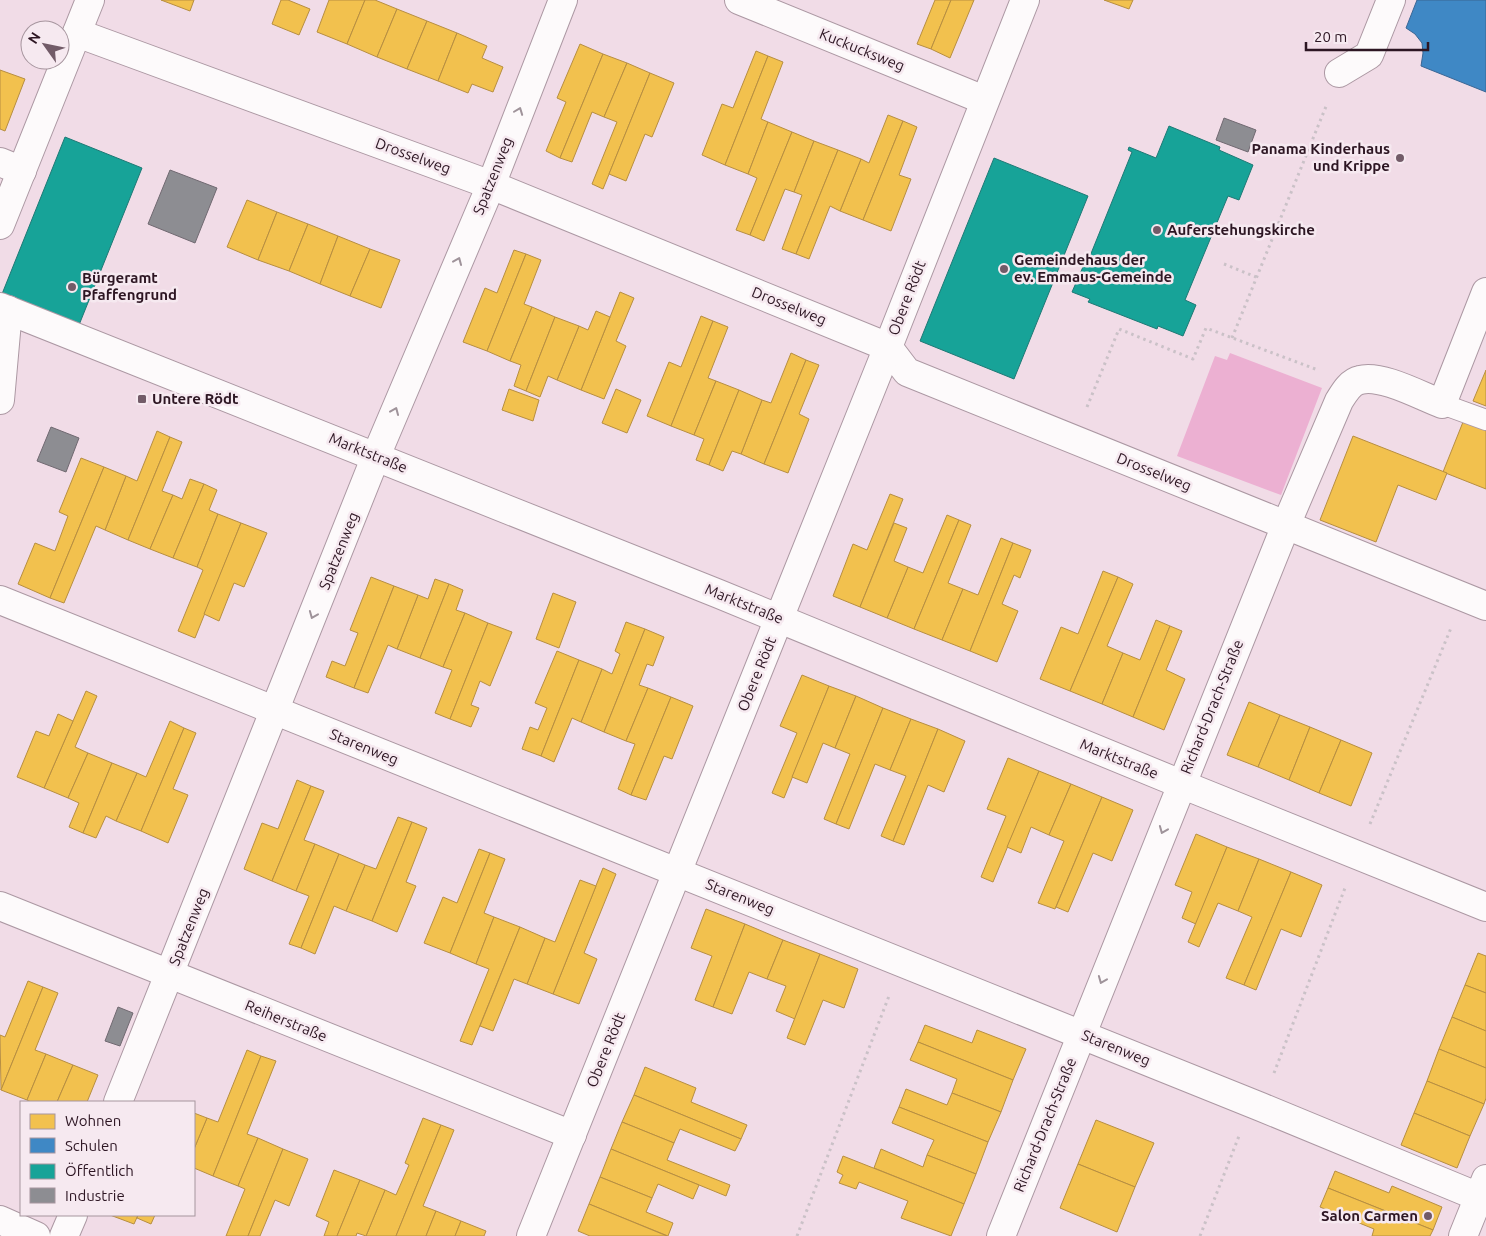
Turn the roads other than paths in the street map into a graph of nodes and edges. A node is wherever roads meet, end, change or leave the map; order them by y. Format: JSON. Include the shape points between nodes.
{"nodes":[{"id":1,"x":90,"y":0,"type":"edge"},
{"id":2,"x":563,"y":0,"type":"edge"},
{"id":3,"x":739,"y":0,"type":"edge"},
{"id":4,"x":1025,"y":0,"type":"edge"},
{"id":5,"x":1391,"y":0,"type":"edge"},
{"id":6,"x":77,"y":33,"type":"junction"},
{"id":7,"x":1339,"y":73,"type":"road end"},
{"id":8,"x":984,"y":100,"type":"junction"},
{"id":9,"x":11,"y":166,"type":"edge"},
{"id":10,"x":491,"y":184,"type":"junction"},
{"id":11,"x":0,"y":225,"type":"edge"},
{"id":12,"x":1486,"y":292,"type":"edge"},
{"id":13,"x":4,"y":309,"type":"edge"},
{"id":14,"x":888,"y":347,"type":"junction"},
{"id":15,"x":0,"y":400,"type":"edge"},
{"id":16,"x":1442,"y":404,"type":"junction"},
{"id":17,"x":1486,"y":420,"type":"edge"},
{"id":18,"x":376,"y":456,"type":"junction"},
{"id":19,"x":1286,"y":525,"type":"junction"},
{"id":20,"x":0,"y":600,"type":"edge"},
{"id":21,"x":1486,"y":606,"type":"edge"},
{"id":22,"x":779,"y":618,"type":"junction"},
{"id":23,"x":276,"y":711,"type":"junction"},
{"id":24,"x":1181,"y":784,"type":"junction"},
{"id":25,"x":677,"y":872,"type":"junction"},
{"id":26,"x":0,"y":906,"type":"edge"},
{"id":27,"x":1486,"y":907,"type":"edge"},
{"id":28,"x":170,"y":974,"type":"junction"},
{"id":29,"x":1081,"y":1034,"type":"junction"},
{"id":30,"x":118,"y":1101,"type":"edge"},
{"id":31,"x":572,"y":1135,"type":"junction"},
{"id":32,"x":1482,"y":1188,"type":"edge"},
{"id":33,"x":73,"y":1216,"type":"edge"},
{"id":34,"x":0,"y":1220,"type":"edge"},
{"id":35,"x":36,"y":1236,"type":"edge"},
{"id":36,"x":64,"y":1236,"type":"edge"},
{"id":37,"x":531,"y":1236,"type":"edge"},
{"id":38,"x":1001,"y":1236,"type":"edge"},
{"id":39,"x":1463,"y":1236,"type":"edge"}],
"edges":[{"from":1,"to":6,"type":"street"},
{"from":10,"to":2,"type":"street","name":"Spatzenweg","one_way":true},
{"from":3,"to":8,"type":"street","name":"Kuckucksweg"},
{"from":4,"to":8,"type":"street","name":"Obere Rödt"},
{"from":5,"to":7,"type":"street","via":[[1369,55]]},
{"from":6,"to":9,"type":"street"},
{"from":6,"to":10,"type":"street","name":"Drosselweg"},
{"from":8,"to":14,"type":"street","name":"Obere Rödt"},
{"from":9,"to":11,"type":"street"},
{"from":10,"to":14,"type":"street","name":"Drosselweg"},
{"from":18,"to":10,"type":"street","name":"Spatzenweg","one_way":true},
{"from":12,"to":16,"type":"street"},
{"from":13,"to":15,"type":"street"},
{"from":13,"to":18,"type":"street","name":"Marktstraße"},
{"from":14,"to":19,"type":"street","name":"Drosselweg","via":[[907,372]]},
{"from":14,"to":22,"type":"street","name":"Obere Rödt"},
{"from":16,"to":17,"type":"lane"},
{"from":16,"to":19,"type":"street","name":"Richard-Drach-Straße","via":[[1376,378],[1359,380],[1350,386],[1338,401]]},
{"from":18,"to":22,"type":"street","name":"Marktstraße"},
{"from":18,"to":23,"type":"street","name":"Spatzenweg","one_way":true},
{"from":19,"to":21,"type":"street","name":"Drosselweg"},
{"from":19,"to":24,"type":"street","name":"Richard-Drach-Straße"},
{"from":20,"to":23,"type":"street","name":"Starenweg"},
{"from":22,"to":24,"type":"street","name":"Marktstraße"},
{"from":22,"to":25,"type":"street","name":"Obere Rödt"},
{"from":23,"to":25,"type":"street","name":"Starenweg"},
{"from":23,"to":28,"type":"street","name":"Spatzenweg"},
{"from":24,"to":27,"type":"street","name":"Marktstraße"},
{"from":24,"to":29,"type":"street","name":"Richard-Drach-Straße","one_way":true},
{"from":25,"to":29,"type":"street","name":"Starenweg"},
{"from":25,"to":31,"type":"street","name":"Obere Rödt"},
{"from":26,"to":28,"type":"street","name":"Reiherstraße"},
{"from":28,"to":30,"type":"street","name":"Spatzenweg"},
{"from":28,"to":31,"type":"street","name":"Reiherstraße"},
{"from":29,"to":32,"type":"street","name":"Starenweg","via":[[1253,1103]]},
{"from":29,"to":38,"type":"street","name":"Richard-Drach-Straße"},
{"from":31,"to":37,"type":"street","name":"Obere Rödt"},
{"from":32,"to":39,"type":"street"},
{"from":33,"to":36,"type":"street"},
{"from":34,"to":35,"type":"street"}]}
